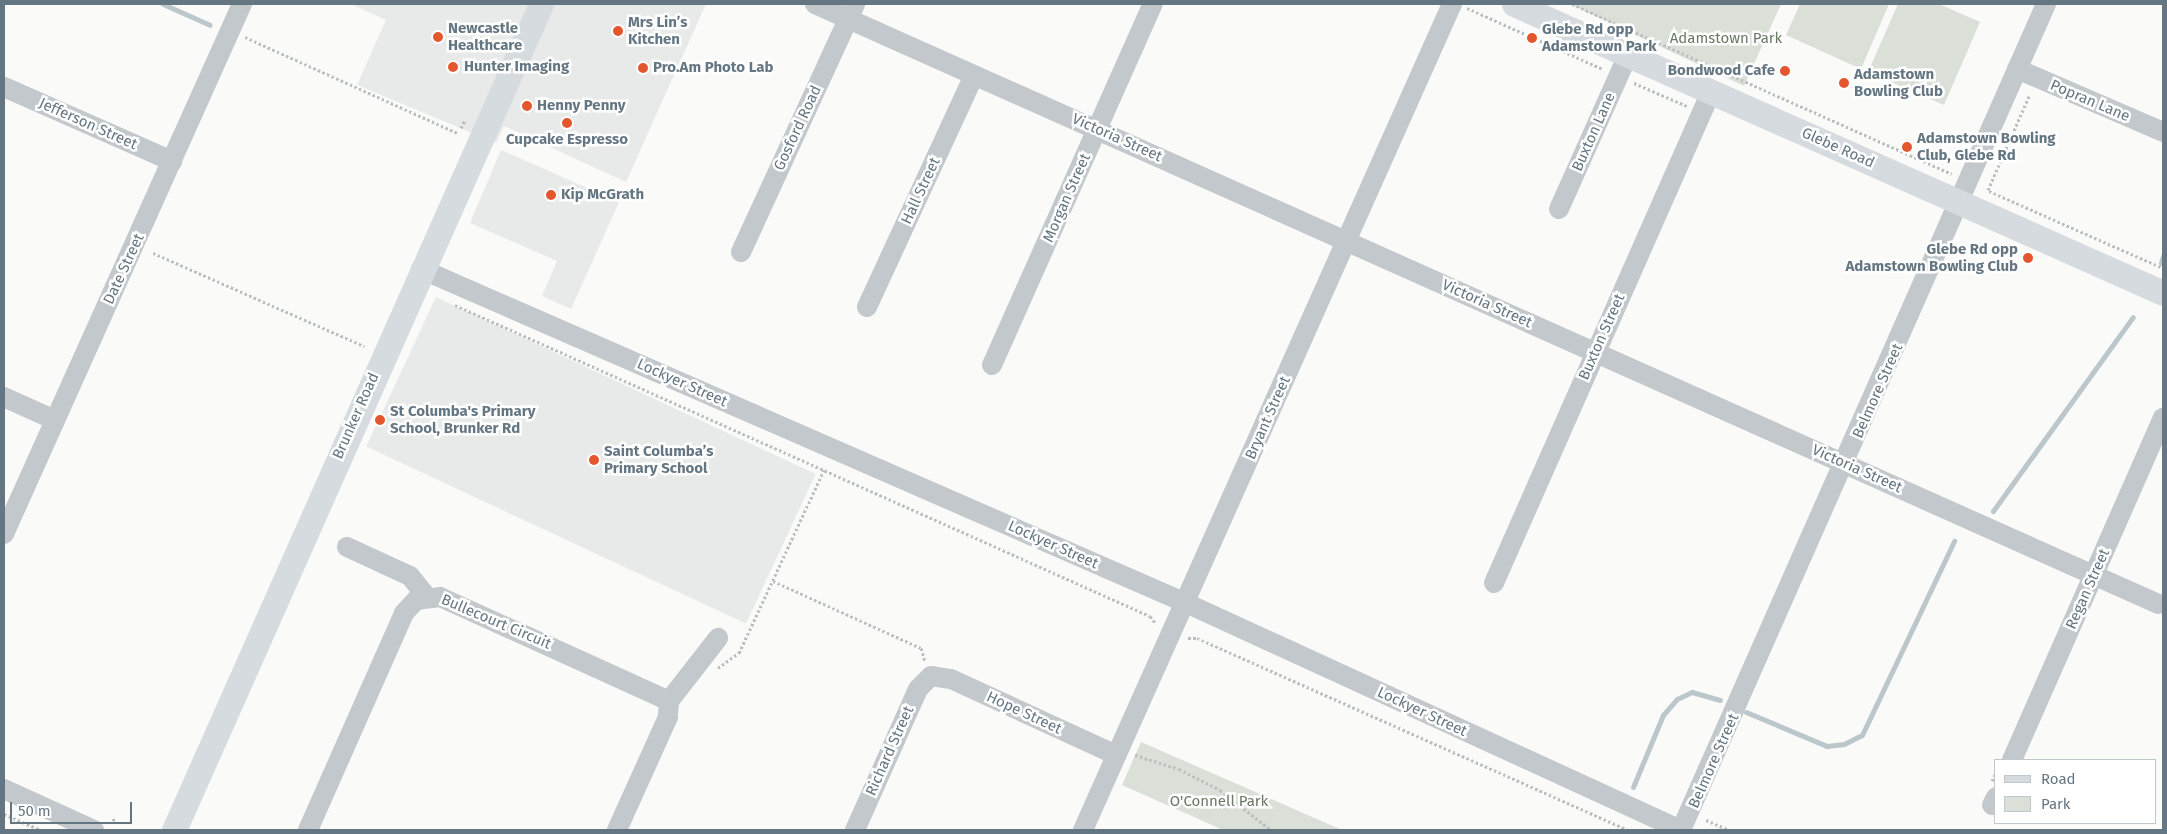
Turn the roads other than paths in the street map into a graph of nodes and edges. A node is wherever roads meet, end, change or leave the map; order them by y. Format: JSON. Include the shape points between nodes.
{"nodes":[{"id":1,"x":242,"y":4,"type":"edge"},
{"id":2,"x":541,"y":4,"type":"edge"},
{"id":3,"x":815,"y":4,"type":"edge"},
{"id":4,"x":1153,"y":4,"type":"edge"},
{"id":5,"x":1514,"y":4,"type":"edge"},
{"id":6,"x":2046,"y":4,"type":"edge"},
{"id":7,"x":1457,"y":5,"type":"edge"},
{"id":8,"x":852,"y":11,"type":"edge"},
{"id":9,"x":1624,"y":66,"type":"junction"},
{"id":10,"x":2017,"y":69,"type":"junction"},
{"id":11,"x":974,"y":75,"type":"junction"},
{"id":12,"x":4,"y":88,"type":"edge"},
{"id":13,"x":1711,"y":92,"type":"junction"},
{"id":14,"x":1098,"y":130,"type":"junction"},
{"id":15,"x":2163,"y":132,"type":"edge"},
{"id":16,"x":172,"y":162,"type":"junction"},
{"id":17,"x":1960,"y":202,"type":"junction"},
{"id":18,"x":1559,"y":209,"type":"dead end"},
{"id":19,"x":1347,"y":242,"type":"junction"},
{"id":20,"x":741,"y":252,"type":"dead end"},
{"id":21,"x":421,"y":269,"type":"junction"},
{"id":22,"x":2163,"y":293,"type":"edge"},
{"id":23,"x":867,"y":306,"type":"dead end"},
{"id":24,"x":1595,"y":352,"type":"junction"},
{"id":25,"x":992,"y":364,"type":"dead end"},
{"id":26,"x":4,"y":398,"type":"edge"},
{"id":27,"x":2163,"y":418,"type":"edge"},
{"id":28,"x":55,"y":420,"type":"junction"},
{"id":29,"x":1846,"y":464,"type":"junction"},
{"id":30,"x":4,"y":534,"type":"edge"},
{"id":31,"x":346,"y":547,"type":"dead end"},
{"id":32,"x":2094,"y":576,"type":"junction"},
{"id":33,"x":1494,"y":583,"type":"dead end"},
{"id":34,"x":427,"y":597,"type":"junction"},
{"id":35,"x":1186,"y":603,"type":"junction"},
{"id":36,"x":2158,"y":604,"type":"dead end"},
{"id":37,"x":718,"y":638,"type":"dead end"},
{"id":38,"x":931,"y":676,"type":"joint"},
{"id":39,"x":669,"y":701,"type":"junction"},
{"id":40,"x":1125,"y":755,"type":"junction"},
{"id":41,"x":2012,"y":759,"type":"edge"},
{"id":42,"x":4,"y":788,"type":"edge"},
{"id":43,"x":94,"y":830,"type":"edge"},
{"id":44,"x":174,"y":830,"type":"edge"},
{"id":45,"x":308,"y":830,"type":"edge"},
{"id":46,"x":617,"y":830,"type":"edge"},
{"id":47,"x":855,"y":830,"type":"edge"},
{"id":48,"x":1083,"y":830,"type":"edge"},
{"id":49,"x":1681,"y":830,"type":"edge"}],
"edges":[{"from":1,"to":16,"type":"street","name":"Date Street"},
{"from":2,"to":21,"type":"main road","name":"Brunker Road"},
{"from":3,"to":8,"type":"street","name":"Victoria Street"},
{"from":4,"to":14,"type":"street","name":"Morgan Street"},
{"from":5,"to":9,"type":"main road","name":"Glebe Road"},
{"from":6,"to":10,"type":"street","name":"Belmore Street"},
{"from":7,"to":19,"type":"street","name":"Bryant Street"},
{"from":8,"to":11,"type":"street","name":"Victoria Street"},
{"from":8,"to":20,"type":"street","name":"Gosford Road"},
{"from":9,"to":13,"type":"main road","name":"Glebe Road"},
{"from":9,"to":18,"type":"street","name":"Buxton Lane"},
{"from":10,"to":15,"type":"street","name":"Popran Lane"},
{"from":10,"to":17,"type":"street","name":"Belmore Street"},
{"from":11,"to":14,"type":"street","name":"Victoria Street"},
{"from":11,"to":23,"type":"street","name":"Hall Street"},
{"from":12,"to":16,"type":"street","name":"Jefferson Street"},
{"from":13,"to":17,"type":"main road","name":"Glebe Road"},
{"from":13,"to":24,"type":"street","name":"Buxton Street"},
{"from":14,"to":19,"type":"street","name":"Victoria Street"},
{"from":14,"to":25,"type":"street","name":"Morgan Street"},
{"from":16,"to":28,"type":"street","name":"Date Street"},
{"from":17,"to":22,"type":"main road","name":"Glebe Road"},
{"from":17,"to":29,"type":"street","name":"Belmore Street"},
{"from":19,"to":24,"type":"street","name":"Victoria Street"},
{"from":19,"to":35,"type":"street","name":"Bryant Street"},
{"from":21,"to":35,"type":"street","name":"Lockyer Street"},
{"from":21,"to":44,"type":"main road","name":"Brunker Road"},
{"from":24,"to":29,"type":"street","name":"Victoria Street"},
{"from":24,"to":33,"type":"street","name":"Buxton Street"},
{"from":26,"to":28,"type":"street"},
{"from":27,"to":32,"type":"street","name":"Regan Street"},
{"from":28,"to":30,"type":"street","name":"Date Street"},
{"from":29,"to":32,"type":"street","name":"Victoria Street"},
{"from":29,"to":49,"type":"street","name":"Belmore Street"},
{"from":31,"to":34,"type":"street","via":[[410,576]]},
{"from":32,"to":36,"type":"street","name":"Victoria Street"},
{"from":32,"to":41,"type":"street","name":"Regan Street"},
{"from":34,"to":39,"type":"street","name":"Bullecourt Circuit","via":[[453,601]]},
{"from":34,"to":45,"type":"street","name":"Bullecourt Circuit","via":[[416,600],[404,613]]},
{"from":35,"to":40,"type":"street","name":"Bryant Street"},
{"from":35,"to":49,"type":"street","name":"Lockyer Street"},
{"from":37,"to":39,"type":"street"},
{"from":38,"to":40,"type":"street","name":"Hope Street","via":[[951,679]]},
{"from":38,"to":47,"type":"street","name":"Richard Street","via":[[918,689]]},
{"from":39,"to":46,"type":"street","via":[[668,717]]},
{"from":40,"to":48,"type":"street","name":"Bryant Street"},
{"from":42,"to":43,"type":"street"}]}
